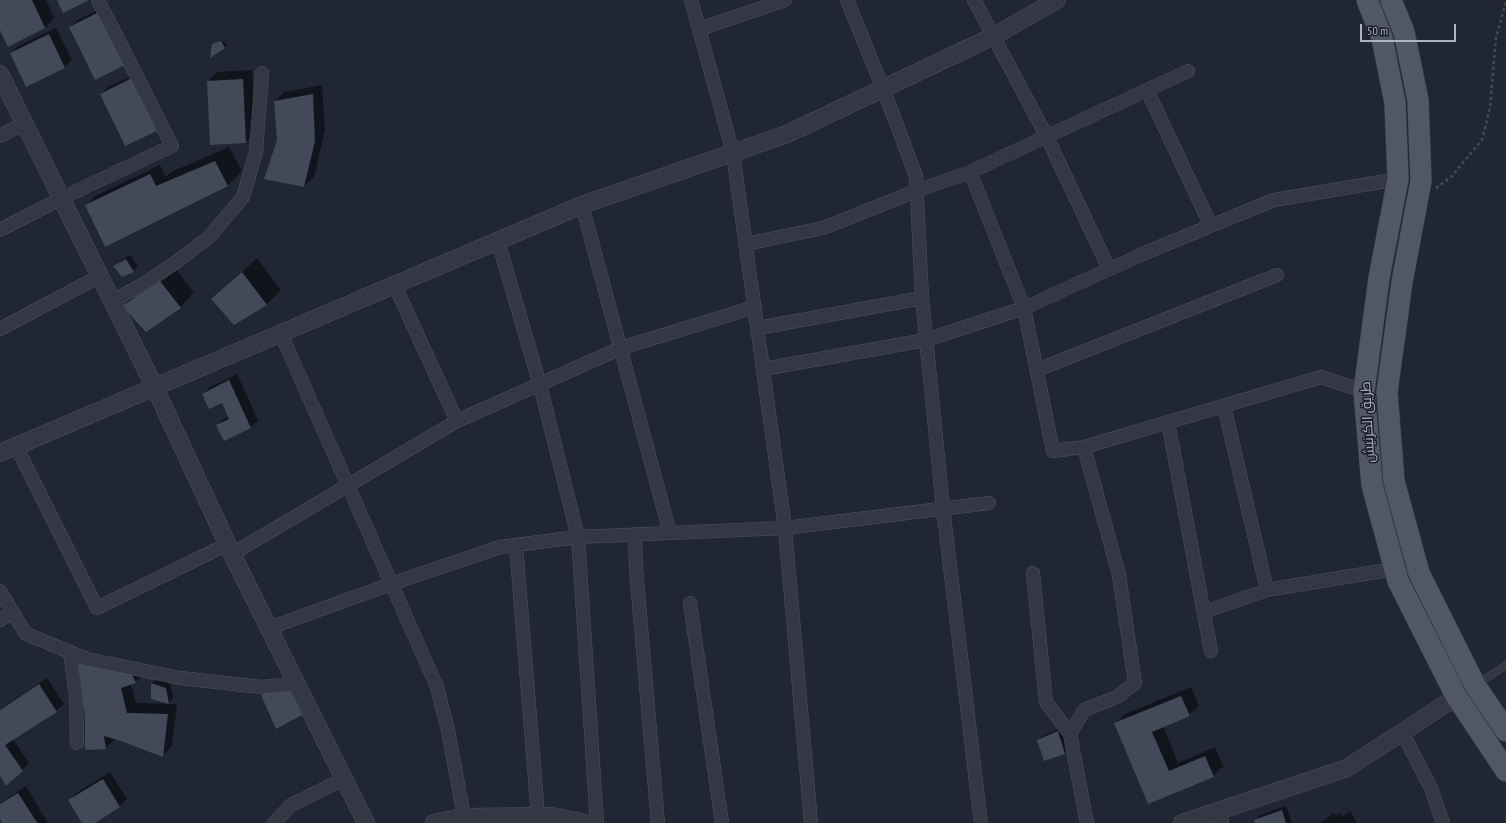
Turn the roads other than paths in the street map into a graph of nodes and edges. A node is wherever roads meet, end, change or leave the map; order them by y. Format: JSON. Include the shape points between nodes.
{"nodes":[{"id":1,"x":98,"y":0,"type":"edge"},
{"id":2,"x":692,"y":0,"type":"edge"},
{"id":3,"x":784,"y":0,"type":"edge"},
{"id":4,"x":847,"y":0,"type":"edge"},
{"id":5,"x":974,"y":0,"type":"edge"},
{"id":6,"x":1057,"y":0,"type":"edge"},
{"id":7,"x":1367,"y":0,"type":"edge"},
{"id":8,"x":1392,"y":0,"type":"edge"},
{"id":9,"x":700,"y":29,"type":"junction"},
{"id":10,"x":994,"y":36,"type":"junction"},
{"id":11,"x":1188,"y":71,"type":"dead end"},
{"id":12,"x":262,"y":73,"type":"dead end"},
{"id":13,"x":0,"y":74,"type":"edge"},
{"id":14,"x":883,"y":88,"type":"junction"},
{"id":15,"x":1147,"y":90,"type":"junction"},
{"id":16,"x":24,"y":123,"type":"junction"},
{"id":17,"x":0,"y":136,"type":"edge"},
{"id":18,"x":1047,"y":136,"type":"junction"},
{"id":19,"x":733,"y":153,"type":"junction"},
{"id":20,"x":970,"y":172,"type":"junction"},
{"id":21,"x":1398,"y":179,"type":"junction"},
{"id":22,"x":916,"y":191,"type":"junction"},
{"id":23,"x":62,"y":198,"type":"junction"},
{"id":24,"x":582,"y":206,"type":"junction"},
{"id":25,"x":1211,"y":226,"type":"junction"},
{"id":26,"x":0,"y":230,"type":"edge"},
{"id":27,"x":498,"y":241,"type":"junction"},
{"id":28,"x":746,"y":244,"type":"junction"},
{"id":29,"x":1109,"y":269,"type":"junction"},
{"id":30,"x":1277,"y":275,"type":"dead end"},
{"id":31,"x":100,"y":276,"type":"junction"},
{"id":32,"x":395,"y":286,"type":"junction"},
{"id":33,"x":922,"y":298,"type":"junction"},
{"id":34,"x":112,"y":300,"type":"junction"},
{"id":35,"x":755,"y":307,"type":"junction"},
{"id":36,"x":1024,"y":308,"type":"junction"},
{"id":37,"x":758,"y":328,"type":"junction"},
{"id":38,"x":0,"y":329,"type":"edge"},
{"id":39,"x":281,"y":334,"type":"junction"},
{"id":40,"x":926,"y":340,"type":"junction"},
{"id":41,"x":621,"y":348,"type":"junction"},
{"id":42,"x":763,"y":369,"type":"junction"},
{"id":43,"x":1036,"y":370,"type":"junction"},
{"id":44,"x":540,"y":385,"type":"junction"},
{"id":45,"x":155,"y":388,"type":"junction"},
{"id":46,"x":1364,"y":391,"type":"junction"},
{"id":47,"x":1224,"y":406,"type":"junction"},
{"id":48,"x":457,"y":421,"type":"junction"},
{"id":49,"x":1168,"y":422,"type":"junction"},
{"id":50,"x":16,"y":446,"type":"junction"},
{"id":51,"x":1084,"y":447,"type":"junction"},
{"id":52,"x":0,"y":453,"type":"edge"},
{"id":53,"x":348,"y":486,"type":"junction"},
{"id":54,"x":989,"y":503,"type":"dead end"},
{"id":55,"x":943,"y":508,"type":"junction"},
{"id":56,"x":785,"y":528,"type":"junction"},
{"id":57,"x":670,"y":533,"type":"junction"},
{"id":58,"x":635,"y":534,"type":"junction"},
{"id":59,"x":578,"y":537,"type":"junction"},
{"id":60,"x":516,"y":544,"type":"junction"},
{"id":61,"x":230,"y":549,"type":"junction"},
{"id":62,"x":1394,"y":569,"type":"junction"},
{"id":63,"x":1033,"y":573,"type":"dead end"},
{"id":64,"x":391,"y":584,"type":"junction"},
{"id":65,"x":1267,"y":590,"type":"junction"},
{"id":66,"x":0,"y":591,"type":"edge"},
{"id":67,"x":690,"y":603,"type":"dead end"},
{"id":68,"x":13,"y":612,"type":"junction"},
{"id":69,"x":1204,"y":612,"type":"junction"},
{"id":70,"x":0,"y":620,"type":"edge"},
{"id":71,"x":269,"y":628,"type":"junction"},
{"id":72,"x":70,"y":652,"type":"junction"},
{"id":73,"x":1212,"y":652,"type":"dead end"},
{"id":74,"x":1506,"y":665,"type":"edge"},
{"id":75,"x":297,"y":684,"type":"junction"},
{"id":76,"x":1476,"y":685,"type":"junction"},
{"id":77,"x":1456,"y":696,"type":"junction"},
{"id":78,"x":1506,"y":731,"type":"edge"},
{"id":79,"x":1402,"y":732,"type":"junction"},
{"id":80,"x":1070,"y":734,"type":"junction"},
{"id":81,"x":77,"y":743,"type":"dead end"},
{"id":82,"x":1506,"y":771,"type":"edge"},
{"id":83,"x":344,"y":779,"type":"junction"},
{"id":84,"x":538,"y":816,"type":"junction"},
{"id":85,"x":464,"y":817,"type":"junction"},
{"id":86,"x":1221,"y":817,"type":"edge"},
{"id":87,"x":274,"y":823,"type":"edge"},
{"id":88,"x":366,"y":823,"type":"edge"},
{"id":89,"x":434,"y":823,"type":"edge"},
{"id":90,"x":585,"y":823,"type":"edge"},
{"id":91,"x":597,"y":823,"type":"edge"},
{"id":92,"x":658,"y":823,"type":"edge"},
{"id":93,"x":722,"y":823,"type":"edge"},
{"id":94,"x":811,"y":823,"type":"edge"},
{"id":95,"x":981,"y":823,"type":"edge"},
{"id":96,"x":1086,"y":823,"type":"edge"},
{"id":97,"x":1182,"y":823,"type":"edge"},
{"id":98,"x":1442,"y":823,"type":"edge"}],
"edges":[{"from":1,"to":23,"type":"street","via":[[172,146]]},
{"from":2,"to":9,"type":"street"},
{"from":3,"to":9,"type":"street"},
{"from":4,"to":14,"type":"street"},
{"from":5,"to":10,"type":"street"},
{"from":6,"to":10,"type":"street"},
{"from":7,"to":21,"type":"main road","name":"طريق الكرنيش","via":[[1382,38],[1396,103]]},
{"from":8,"to":76,"type":"main road","name":"طريق الكرنيش","via":[[1404,32],[1418,100],[1421,181],[1402,282],[1387,392],[1394,481],[1419,573]]},
{"from":9,"to":19,"type":"street"},
{"from":10,"to":14,"type":"street"},
{"from":10,"to":18,"type":"street"},
{"from":11,"to":15,"type":"street"},
{"from":12,"to":34,"type":"street","via":[[256,152],[243,197],[209,237],[180,260],[144,284]]},
{"from":13,"to":16,"type":"street"},
{"from":14,"to":19,"type":"street","via":[[787,134]]},
{"from":14,"to":22,"type":"street","via":[[916,176]]},
{"from":15,"to":18,"type":"street"},
{"from":15,"to":25,"type":"street"},
{"from":16,"to":17,"type":"street"},
{"from":16,"to":23,"type":"street"},
{"from":18,"to":20,"type":"street"},
{"from":18,"to":29,"type":"street"},
{"from":19,"to":24,"type":"street"},
{"from":19,"to":28,"type":"street"},
{"from":20,"to":22,"type":"street"},
{"from":20,"to":36,"type":"street"},
{"from":21,"to":25,"type":"street","via":[[1274,200]]},
{"from":21,"to":46,"type":"main road","name":"طريق الكرنيش","via":[[1379,278]]},
{"from":22,"to":28,"type":"street","via":[[823,228]]},
{"from":22,"to":33,"type":"street"},
{"from":23,"to":26,"type":"street"},
{"from":23,"to":31,"type":"street"},
{"from":24,"to":27,"type":"street"},
{"from":24,"to":41,"type":"street"},
{"from":25,"to":29,"type":"street"},
{"from":27,"to":32,"type":"street"},
{"from":27,"to":44,"type":"street"},
{"from":28,"to":35,"type":"street"},
{"from":29,"to":36,"type":"street"},
{"from":30,"to":43,"type":"street"},
{"from":31,"to":34,"type":"street"},
{"from":31,"to":38,"type":"street"},
{"from":32,"to":39,"type":"street"},
{"from":32,"to":48,"type":"street"},
{"from":33,"to":37,"type":"street"},
{"from":33,"to":40,"type":"street"},
{"from":34,"to":45,"type":"street"},
{"from":35,"to":37,"type":"street"},
{"from":35,"to":41,"type":"street"},
{"from":36,"to":40,"type":"street"},
{"from":36,"to":43,"type":"street"},
{"from":37,"to":42,"type":"street"},
{"from":39,"to":45,"type":"street"},
{"from":39,"to":53,"type":"street"},
{"from":40,"to":42,"type":"street"},
{"from":40,"to":55,"type":"street"},
{"from":41,"to":44,"type":"street"},
{"from":41,"to":57,"type":"street"},
{"from":42,"to":56,"type":"street"},
{"from":43,"to":51,"type":"street","via":[[1053,451]]},
{"from":44,"to":48,"type":"street"},
{"from":44,"to":59,"type":"street"},
{"from":45,"to":50,"type":"street"},
{"from":45,"to":61,"type":"street"},
{"from":46,"to":47,"type":"street","via":[[1321,377]]},
{"from":46,"to":62,"type":"main road","name":"طريق الكرنيش","via":[[1372,485]]},
{"from":47,"to":49,"type":"street"},
{"from":47,"to":65,"type":"street"},
{"from":48,"to":53,"type":"street"},
{"from":49,"to":51,"type":"street"},
{"from":49,"to":69,"type":"street"},
{"from":50,"to":52,"type":"street"},
{"from":50,"to":61,"type":"street","via":[[96,608]]},
{"from":51,"to":80,"type":"street","via":[[1120,575],[1135,683],[1117,697],[1084,710]]},
{"from":53,"to":61,"type":"street"},
{"from":53,"to":64,"type":"street"},
{"from":54,"to":55,"type":"street"},
{"from":55,"to":56,"type":"street"},
{"from":55,"to":95,"type":"street"},
{"from":56,"to":57,"type":"street"},
{"from":56,"to":94,"type":"street"},
{"from":57,"to":58,"type":"street"},
{"from":58,"to":59,"type":"street"},
{"from":58,"to":92,"type":"street"},
{"from":59,"to":60,"type":"street"},
{"from":59,"to":91,"type":"street"},
{"from":60,"to":64,"type":"street","via":[[500,547]]},
{"from":60,"to":84,"type":"street"},
{"from":61,"to":71,"type":"street"},
{"from":62,"to":65,"type":"street"},
{"from":62,"to":77,"type":"main road","name":"طريق الكرنيش"},
{"from":63,"to":80,"type":"street","via":[[1046,702]]},
{"from":64,"to":71,"type":"street"},
{"from":64,"to":85,"type":"street","via":[[437,687],[448,730]]},
{"from":65,"to":69,"type":"street"},
{"from":66,"to":68,"type":"street"},
{"from":67,"to":93,"type":"street"},
{"from":68,"to":70,"type":"street"},
{"from":68,"to":72,"type":"street","via":[[26,634]]},
{"from":69,"to":73,"type":"street"},
{"from":71,"to":75,"type":"street"},
{"from":72,"to":75,"type":"street","via":[[87,659],[180,678],[261,686]]},
{"from":72,"to":81,"type":"street","via":[[76,696]]},
{"from":74,"to":76,"type":"lane"},
{"from":75,"to":83,"type":"street"},
{"from":76,"to":77,"type":"street"},
{"from":76,"to":78,"type":"main road","name":"طريق الكرنيش"},
{"from":77,"to":79,"type":"street"},
{"from":77,"to":82,"type":"main road","name":"طريق الكرنيش"},
{"from":79,"to":86,"type":"street","via":[[1347,768]]},
{"from":79,"to":98,"type":"street","via":[[1431,788]]},
{"from":80,"to":96,"type":"street"},
{"from":83,"to":87,"type":"street","via":[[290,805]]},
{"from":83,"to":88,"type":"street"},
{"from":84,"to":85,"type":"street"},
{"from":84,"to":90,"type":"street"},
{"from":85,"to":89,"type":"street"},
{"from":86,"to":97,"type":"street"}]}
